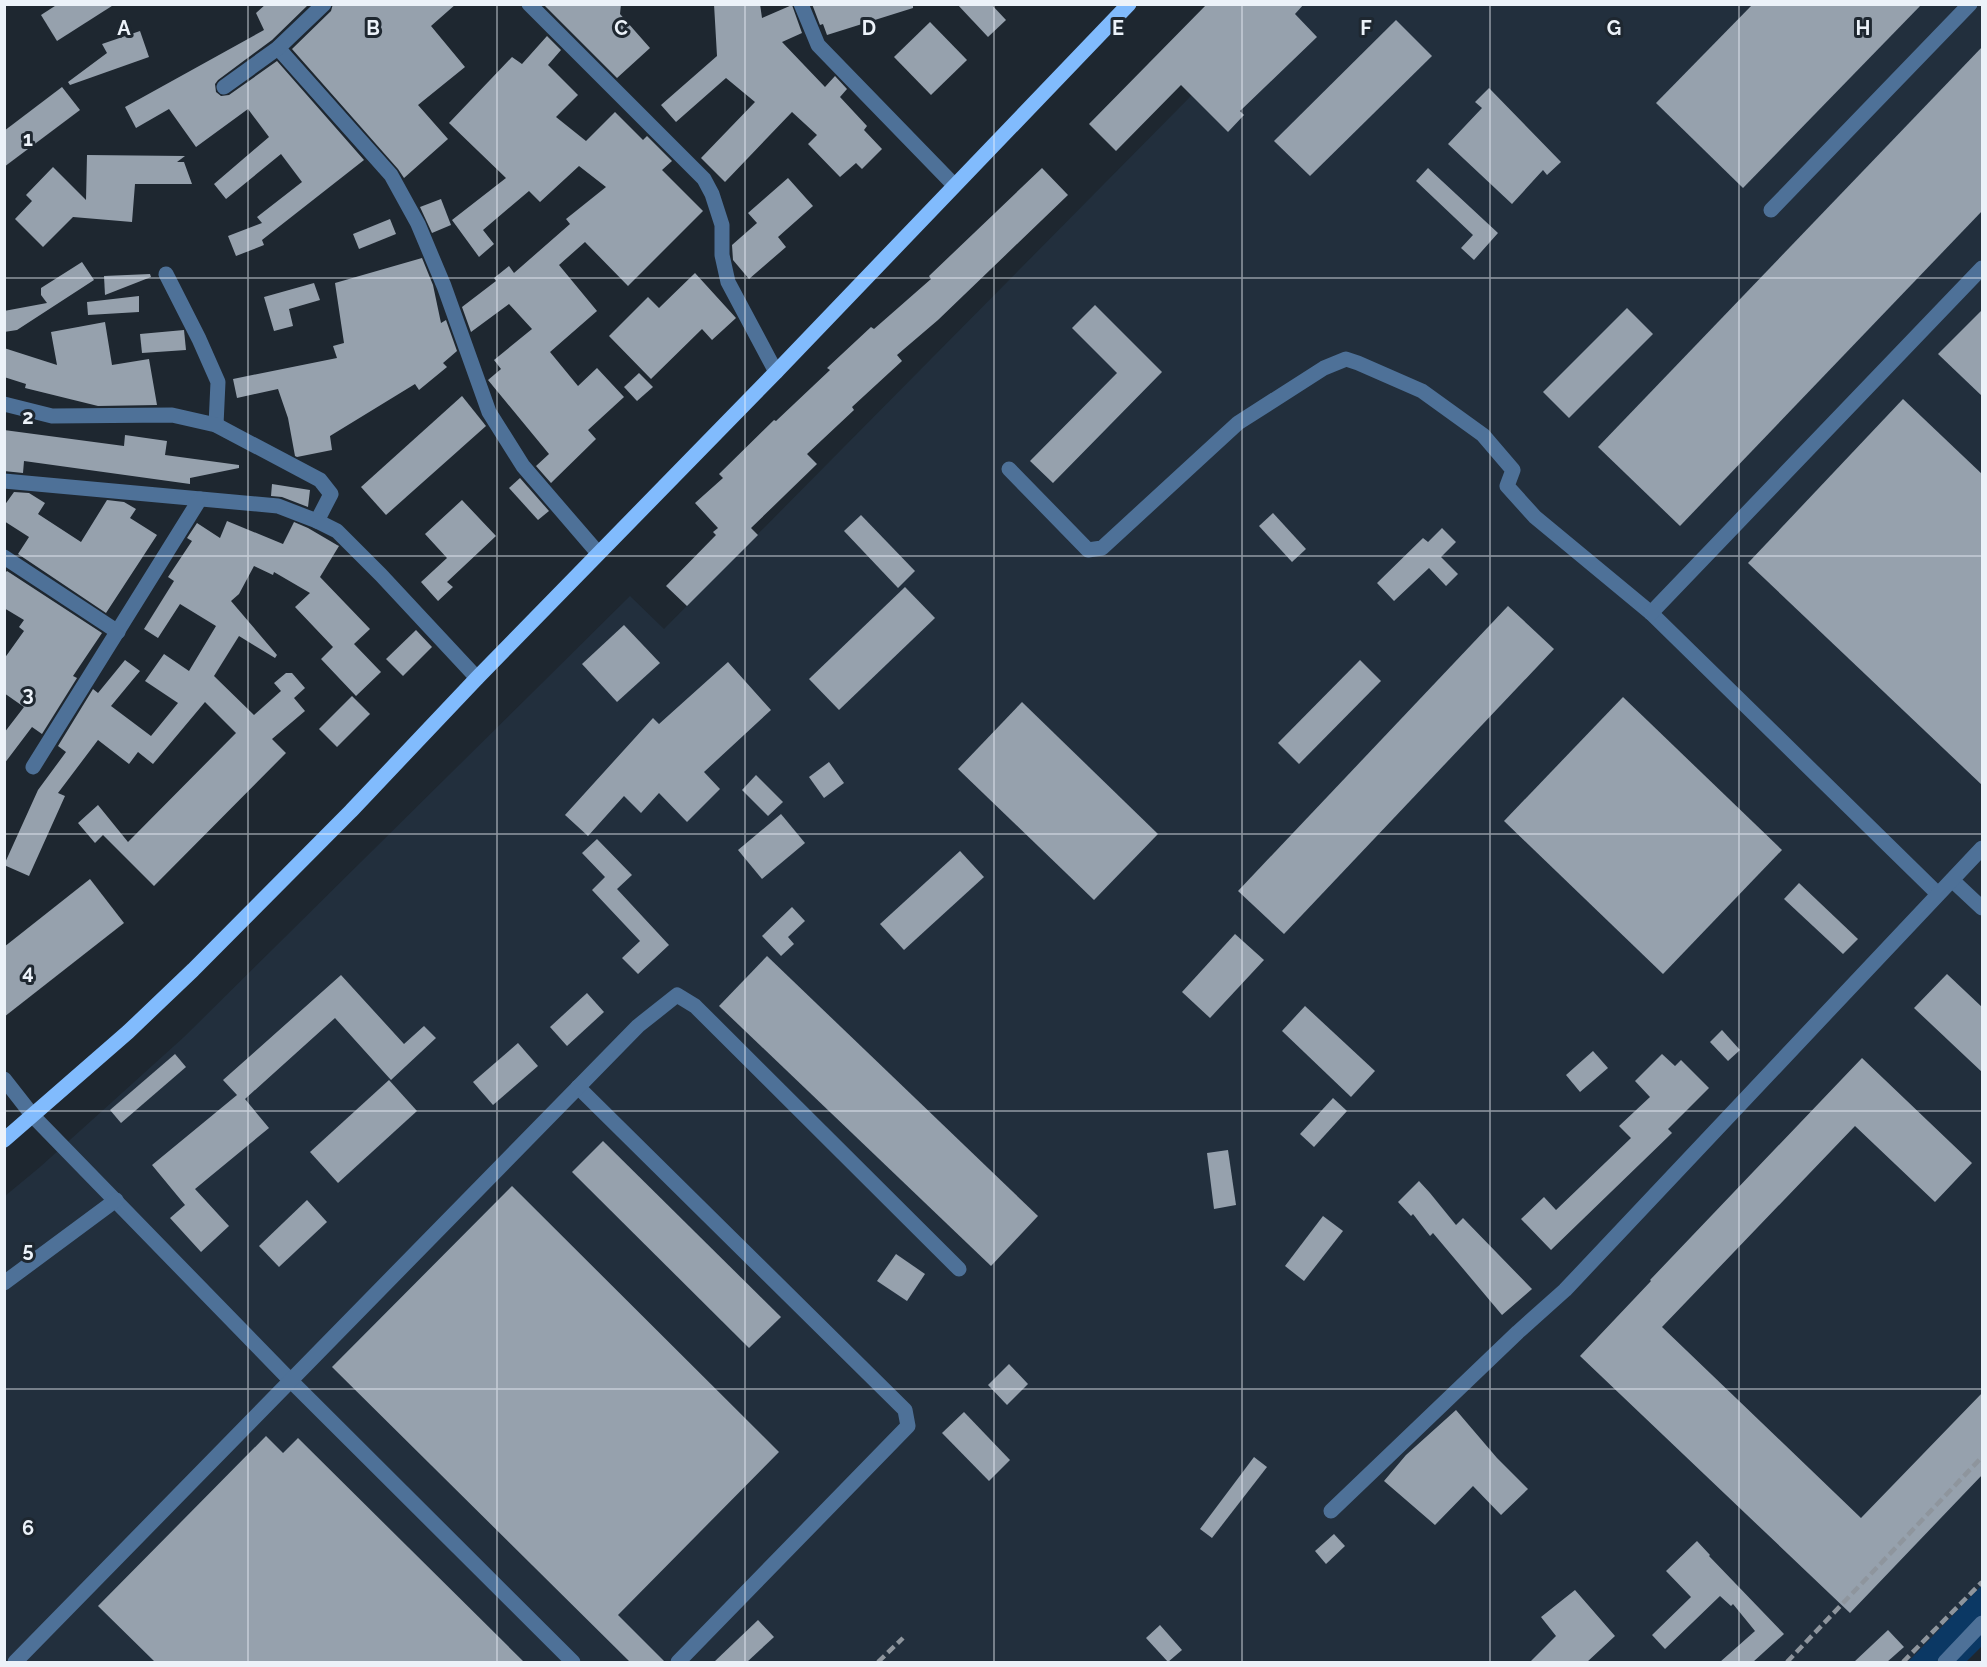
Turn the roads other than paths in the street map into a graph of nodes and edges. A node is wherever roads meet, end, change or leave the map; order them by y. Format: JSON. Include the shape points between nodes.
{"nodes":[{"id":1,"x":324,"y":4,"type":"edge"},
{"id":2,"x":529,"y":4,"type":"edge"},
{"id":3,"x":801,"y":4,"type":"edge"},
{"id":4,"x":1130,"y":4,"type":"edge"},
{"id":5,"x":1970,"y":4,"type":"edge"},
{"id":6,"x":278,"y":48,"type":"junction"},
{"id":7,"x":224,"y":87,"type":"dead end"},
{"id":8,"x":954,"y":185,"type":"junction"},
{"id":9,"x":1771,"y":210,"type":"dead end"},
{"id":10,"x":1983,"y":268,"type":"edge"},
{"id":11,"x":166,"y":274,"type":"dead end"},
{"id":12,"x":776,"y":372,"type":"junction"},
{"id":13,"x":4,"y":404,"type":"edge"},
{"id":14,"x":216,"y":425,"type":"junction"},
{"id":15,"x":1009,"y":469,"type":"dead end"},
{"id":16,"x":4,"y":481,"type":"edge"},
{"id":17,"x":200,"y":499,"type":"junction"},
{"id":18,"x":317,"y":521,"type":"junction"},
{"id":19,"x":598,"y":553,"type":"junction"},
{"id":20,"x":4,"y":557,"type":"edge"},
{"id":21,"x":1651,"y":613,"type":"junction"},
{"id":22,"x":118,"y":632,"type":"junction"},
{"id":23,"x":477,"y":678,"type":"junction"},
{"id":24,"x":33,"y":767,"type":"dead end"},
{"id":25,"x":1983,"y":848,"type":"edge"},
{"id":26,"x":1952,"y":880,"type":"junction"},
{"id":27,"x":1938,"y":894,"type":"junction"},
{"id":28,"x":1983,"y":908,"type":"edge"},
{"id":29,"x":4,"y":1079,"type":"edge"},
{"id":30,"x":578,"y":1087,"type":"junction"},
{"id":31,"x":33,"y":1116,"type":"junction"},
{"id":32,"x":4,"y":1140,"type":"edge"},
{"id":33,"x":116,"y":1200,"type":"junction"},
{"id":34,"x":959,"y":1269,"type":"dead end"},
{"id":35,"x":4,"y":1283,"type":"edge"},
{"id":36,"x":291,"y":1381,"type":"junction"},
{"id":37,"x":1331,"y":1512,"type":"dead end"},
{"id":38,"x":1983,"y":1623,"type":"edge"},
{"id":39,"x":15,"y":1662,"type":"edge"},
{"id":40,"x":573,"y":1662,"type":"edge"},
{"id":41,"x":678,"y":1662,"type":"edge"},
{"id":42,"x":1945,"y":1662,"type":"edge"}],
"edges":[{"from":1,"to":6,"type":"street"},
{"from":2,"to":12,"type":"street","via":[[704,179],[722,225],[722,255],[728,282]]},
{"from":3,"to":8,"type":"street","via":[[818,45]]},
{"from":4,"to":8,"type":"main road"},
{"from":5,"to":9,"type":"street"},
{"from":6,"to":7,"type":"street"},
{"from":6,"to":19,"type":"street","via":[[391,175],[418,224],[444,286],[489,412],[523,466]]},
{"from":8,"to":12,"type":"main road"},
{"from":10,"to":21,"type":"street"},
{"from":11,"to":14,"type":"street","via":[[218,382]]},
{"from":12,"to":19,"type":"main road"},
{"from":13,"to":14,"type":"street","via":[[52,416],[172,415]]},
{"from":14,"to":18,"type":"street","via":[[320,480],[331,494]]},
{"from":15,"to":21,"type":"street","via":[[1088,550],[1102,548],[1238,423],[1324,368],[1346,359],[1422,391],[1483,435],[1513,470],[1507,486],[1535,517]]},
{"from":16,"to":17,"type":"street"},
{"from":17,"to":18,"type":"street","via":[[278,506]]},
{"from":17,"to":22,"type":"street"},
{"from":18,"to":23,"type":"street","via":[[337,531]]},
{"from":19,"to":23,"type":"main road"},
{"from":20,"to":22,"type":"street"},
{"from":21,"to":27,"type":"street"},
{"from":22,"to":24,"type":"street"},
{"from":23,"to":31,"type":"main road","via":[[193,970]]},
{"from":25,"to":26,"type":"street"},
{"from":26,"to":27,"type":"street"},
{"from":26,"to":28,"type":"street"},
{"from":27,"to":37,"type":"street","via":[[1565,1290]]},
{"from":29,"to":31,"type":"street"},
{"from":30,"to":34,"type":"street","via":[[638,1026],[677,994],[695,1006]]},
{"from":30,"to":36,"type":"street"},
{"from":30,"to":41,"type":"street","via":[[905,1410],[908,1426]]},
{"from":31,"to":32,"type":"main road"},
{"from":31,"to":33,"type":"street"},
{"from":33,"to":35,"type":"street"},
{"from":33,"to":36,"type":"street"},
{"from":36,"to":39,"type":"street"},
{"from":36,"to":40,"type":"street"},
{"from":38,"to":42,"type":"street"}]}
